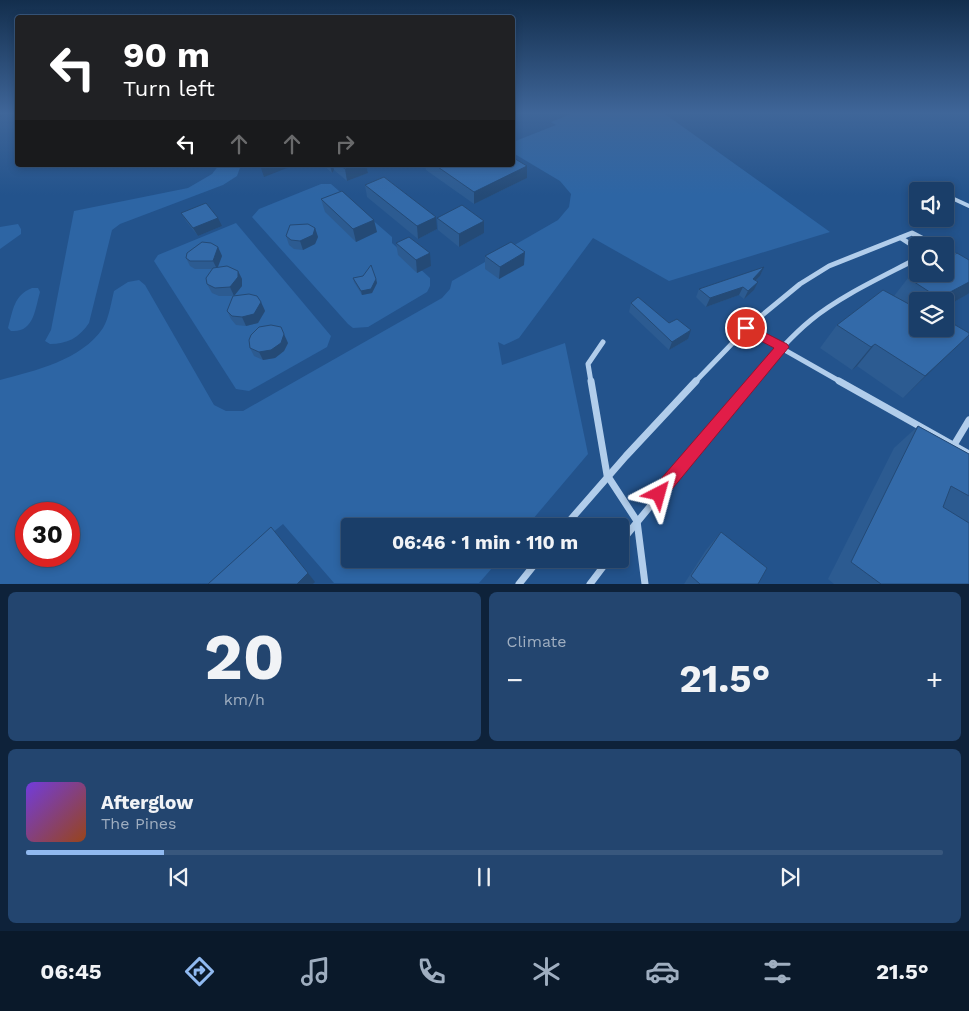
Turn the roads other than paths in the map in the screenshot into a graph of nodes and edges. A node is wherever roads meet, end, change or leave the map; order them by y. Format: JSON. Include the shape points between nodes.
{"nodes":[{"id":1,"x":954,"y":199,"type":"dead end"},
{"id":2,"x":969,"y":206,"type":"edge"},
{"id":3,"x":920,"y":237,"type":"edge"},
{"id":4,"x":901,"y":238,"type":"junction"},
{"id":5,"x":909,"y":243,"type":"edge"},
{"id":6,"x":954,"y":255,"type":"edge"},
{"id":7,"x":909,"y":263,"type":"edge"},
{"id":8,"x":969,"y":264,"type":"edge"},
{"id":9,"x":746,"y":328,"type":"junction"},
{"id":10,"x":603,"y":342,"type":"dead end"},
{"id":11,"x":782,"y":347,"type":"junction"},
{"id":12,"x":969,"y":420,"type":"edge"},
{"id":13,"x":954,"y":445,"type":"junction"},
{"id":14,"x":969,"y":454,"type":"edge"},
{"id":15,"x":607,"y":475,"type":"junction"},
{"id":16,"x":572,"y":518,"type":"edge"},
{"id":17,"x":637,"y":521,"type":"junction"},
{"id":18,"x":629,"y":531,"type":"edge"},
{"id":19,"x":531,"y":568,"type":"edge"},
{"id":20,"x":602,"y":568,"type":"edge"},
{"id":21,"x":519,"y":584,"type":"edge"},
{"id":22,"x":590,"y":584,"type":"edge"},
{"id":23,"x":645,"y":584,"type":"edge"}],
"edges":[{"from":1,"to":2,"type":"street"},
{"from":3,"to":4,"type":"street","via":[[912,233]]},
{"from":4,"to":5,"type":"street"},
{"from":4,"to":9,"type":"street","via":[[819,272]]},
{"from":6,"to":8,"type":"street"},
{"from":7,"to":11,"type":"street","via":[[836,302]]},
{"from":9,"to":11,"type":"street"},
{"from":9,"to":15,"type":"street"},
{"from":10,"to":15,"type":"street","via":[[588,364]]},
{"from":11,"to":13,"type":"street"},
{"from":11,"to":17,"type":"street"},
{"from":12,"to":13,"type":"street"},
{"from":13,"to":14,"type":"street"},
{"from":15,"to":16,"type":"street"},
{"from":15,"to":17,"type":"street"},
{"from":17,"to":18,"type":"street"},
{"from":17,"to":23,"type":"street"},
{"from":19,"to":21,"type":"street"},
{"from":20,"to":22,"type":"street"}]}
